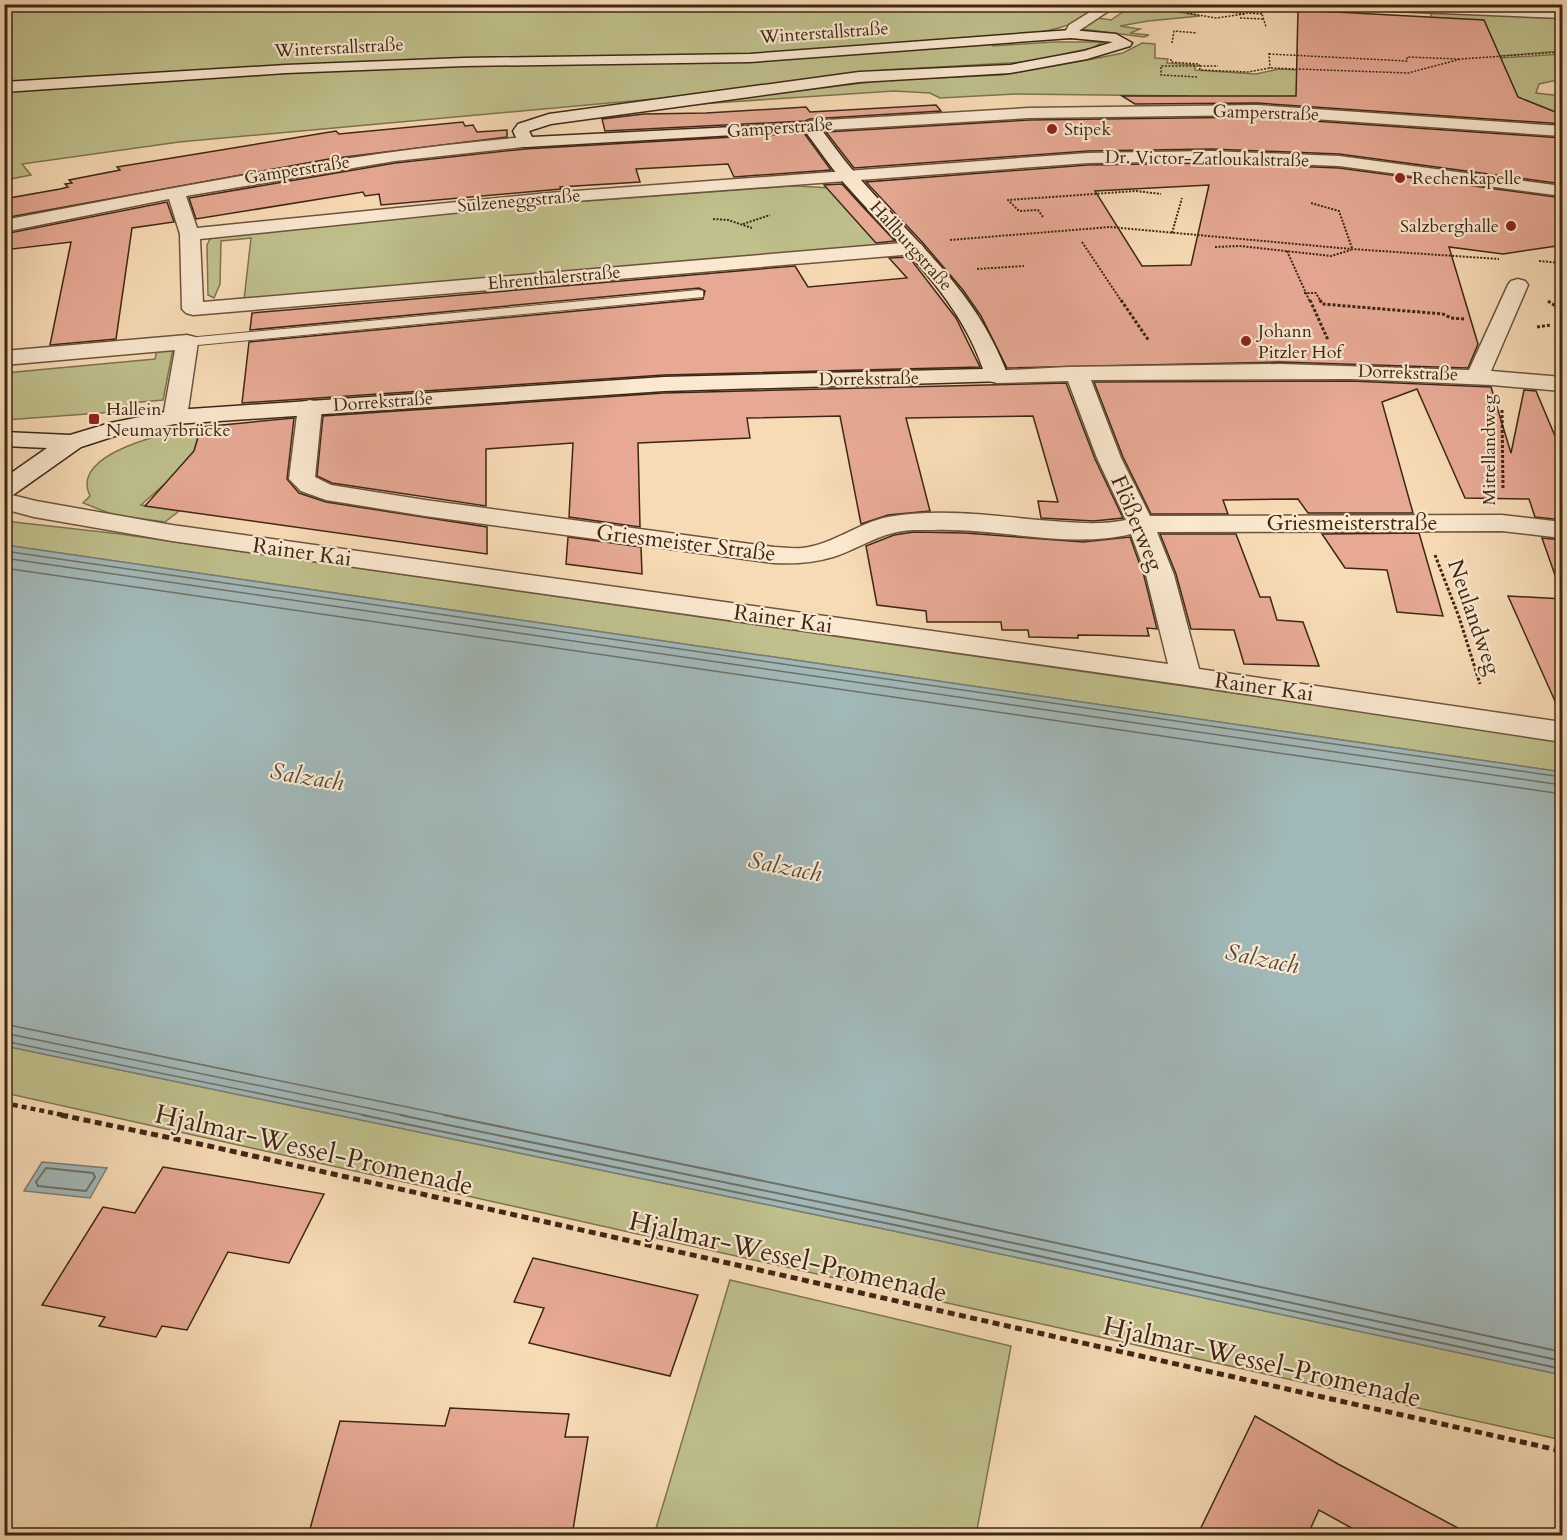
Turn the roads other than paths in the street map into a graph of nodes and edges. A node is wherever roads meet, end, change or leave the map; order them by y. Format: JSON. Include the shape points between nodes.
{"nodes":[{"id":1,"x":1113,"y":4,"type":"edge"},
{"id":2,"x":1323,"y":5,"type":"edge"},
{"id":3,"x":1563,"y":14,"type":"edge"},
{"id":4,"x":1071,"y":34,"type":"junction"},
{"id":5,"x":4,"y":87,"type":"edge"},
{"id":6,"x":1318,"y":115,"type":"junction"},
{"id":7,"x":810,"y":126,"type":"junction"},
{"id":8,"x":1563,"y":131,"type":"edge"},
{"id":9,"x":526,"y":142,"type":"junction"},
{"id":10,"x":1339,"y":161,"type":"junction"},
{"id":11,"x":849,"y":177,"type":"junction"},
{"id":12,"x":1563,"y":191,"type":"edge"},
{"id":13,"x":176,"y":192,"type":"junction"},
{"id":14,"x":4,"y":226,"type":"edge"},
{"id":15,"x":190,"y":234,"type":"junction"},
{"id":16,"x":914,"y":248,"type":"junction"},
{"id":17,"x":1518,"y":285,"type":"dead end"},
{"id":18,"x":699,"y":294,"type":"dead end"},
{"id":19,"x":188,"y":342,"type":"junction"},
{"id":20,"x":4,"y":358,"type":"edge"},
{"id":21,"x":1077,"y":374,"type":"junction"},
{"id":22,"x":1478,"y":375,"type":"junction"},
{"id":23,"x":997,"y":376,"type":"junction"},
{"id":24,"x":1563,"y":384,"type":"edge"},
{"id":25,"x":310,"y":407,"type":"junction"},
{"id":26,"x":175,"y":417,"type":"junction"},
{"id":27,"x":4,"y":439,"type":"edge"},
{"id":28,"x":72,"y":442,"type":"junction"},
{"id":29,"x":4,"y":490,"type":"edge"},
{"id":30,"x":4,"y":501,"type":"edge"},
{"id":31,"x":1141,"y":524,"type":"junction"},
{"id":32,"x":1563,"y":530,"type":"edge"},
{"id":33,"x":1186,"y":676,"type":"junction"},
{"id":34,"x":1563,"y":732,"type":"edge"}],
"edges":[{"from":1,"to":4,"type":"street","via":[[1074,28]]},
{"from":2,"to":3,"type":"street"},
{"from":4,"to":5,"type":"street","name":"Winterstallstraße","via":[[750,58],[464,62]]},
{"from":4,"to":9,"type":"street","name":"Winterstallstraße","via":[[1116,38],[1125,43],[1087,55],[1011,69],[859,77],[549,119],[524,127],[521,131]]},
{"from":6,"to":7,"type":"street","name":"Gamperstraße","via":[[1257,110],[1122,110],[946,116]]},
{"from":6,"to":8,"type":"street","name":"Gamperstraße"},
{"from":6,"to":10,"type":"street"},
{"from":7,"to":9,"type":"street","name":"Gamperstraße"},
{"from":7,"to":11,"type":"street","name":"Hallburgstraße"},
{"from":9,"to":13,"type":"street","name":"Gamperstraße","via":[[394,155]]},
{"from":10,"to":11,"type":"street","name":"Dr. Victor-Zatloukalstraße","via":[[1211,156],[1088,158]]},
{"from":10,"to":12,"type":"street","name":"Dr. Victor-Zatloukalstraße"},
{"from":11,"to":15,"type":"street","name":"Sulzeneggstraße","via":[[548,198]]},
{"from":11,"to":16,"type":"street","name":"Hallburgstraße"},
{"from":13,"to":14,"type":"street","name":"Gamperstraße"},
{"from":13,"to":15,"type":"street"},
{"from":15,"to":16,"type":"street","name":"Ehrenthalerstraße","via":[[193,309]]},
{"from":16,"to":23,"type":"street","name":"Hallburgstraße","via":[[969,316],[986,345]]},
{"from":17,"to":22,"type":"street"},
{"from":18,"to":19,"type":"lane"},
{"from":19,"to":20,"type":"street"},
{"from":19,"to":26,"type":"street"},
{"from":21,"to":22,"type":"street","name":"Dorrekstraße"},
{"from":21,"to":23,"type":"street","name":"Dorrekstraße"},
{"from":21,"to":31,"type":"street","name":"Flößerweg","via":[[1109,458]]},
{"from":22,"to":24,"type":"street","name":"Dorrekstraße"},
{"from":23,"to":25,"type":"street","name":"Dorrekstraße","via":[[664,384]]},
{"from":25,"to":26,"type":"street","name":"Dorrekstraße"},
{"from":25,"to":31,"type":"street","name":"Griesmeister Straße","via":[[302,479],[326,492],[424,508],[792,556],[824,551],[888,525],[914,522],[966,521],[1073,531],[1116,530]]},
{"from":26,"to":28,"type":"street","name":"Dorrekstraße"},
{"from":27,"to":28,"type":"street"},
{"from":28,"to":29,"type":"street"},
{"from":30,"to":33,"type":"street","name":"Rainer Kai","via":[[172,533]]},
{"from":31,"to":32,"type":"street","name":"Griesmeisterstraße","via":[[1503,523]]},
{"from":31,"to":33,"type":"street","name":"Flößerweg","via":[[1160,575]]},
{"from":33,"to":34,"type":"street","name":"Rainer Kai"}]}
